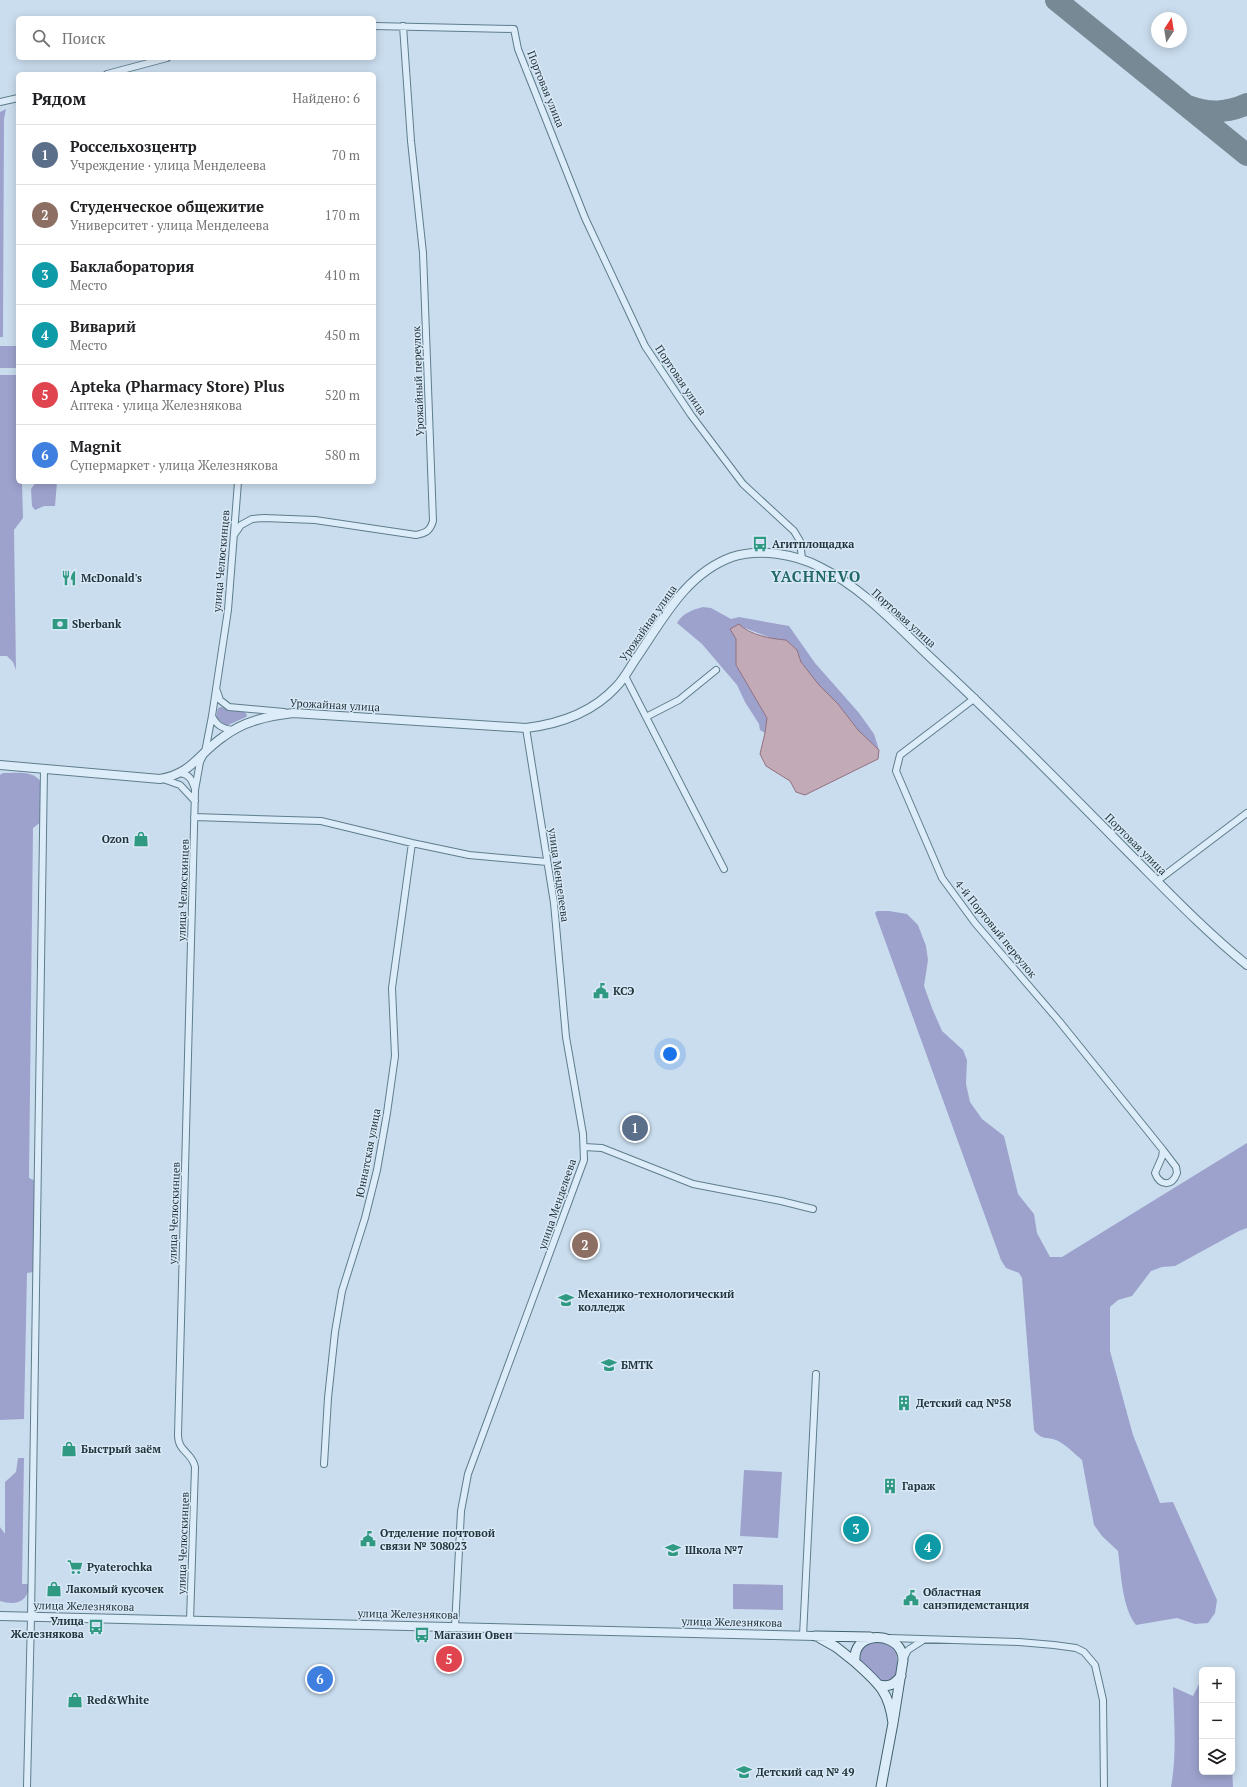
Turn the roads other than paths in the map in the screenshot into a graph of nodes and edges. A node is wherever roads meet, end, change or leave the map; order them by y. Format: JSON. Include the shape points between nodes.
{"nodes":[{"id":1,"x":376,"y":26,"type":"edge"},
{"id":2,"x":403,"y":26,"type":"junction"},
{"id":3,"x":160,"y":60,"type":"edge"},
{"id":4,"x":114,"y":72,"type":"edge"},
{"id":5,"x":16,"y":98,"type":"edge"},
{"id":6,"x":0,"y":102,"type":"edge"},
{"id":7,"x":238,"y":484,"type":"edge"},
{"id":8,"x":234,"y":535,"type":"junction"},
{"id":9,"x":802,"y":559,"type":"junction"},
{"id":10,"x":716,"y":670,"type":"dead end"},
{"id":11,"x":625,"y":676,"type":"junction"},
{"id":12,"x":216,"y":689,"type":"junction"},
{"id":13,"x":975,"y":698,"type":"junction"},
{"id":14,"x":293,"y":713,"type":"junction"},
{"id":15,"x":212,"y":716,"type":"junction"},
{"id":16,"x":646,"y":717,"type":"junction"},
{"id":17,"x":526,"y":728,"type":"junction"},
{"id":18,"x":232,"y":730,"type":"junction"},
{"id":19,"x":205,"y":752,"type":"junction"},
{"id":20,"x":0,"y":765,"type":"edge"},
{"id":21,"x":44,"y":769,"type":"junction"},
{"id":22,"x":181,"y":773,"type":"junction"},
{"id":23,"x":160,"y":779,"type":"junction"},
{"id":24,"x":195,"y":790,"type":"junction"},
{"id":25,"x":195,"y":801,"type":"junction"},
{"id":26,"x":1247,"y":813,"type":"edge"},
{"id":27,"x":194,"y":817,"type":"junction"},
{"id":28,"x":412,"y":844,"type":"junction"},
{"id":29,"x":547,"y":862,"type":"junction"},
{"id":30,"x":724,"y":869,"type":"dead end"},
{"id":31,"x":1157,"y":881,"type":"junction"},
{"id":32,"x":1247,"y":965,"type":"edge"},
{"id":33,"x":584,"y":1147,"type":"junction"},
{"id":34,"x":1163,"y":1150,"type":"junction"},
{"id":35,"x":813,"y":1209,"type":"dead end"},
{"id":36,"x":816,"y":1374,"type":"dead end"},
{"id":37,"x":324,"y":1464,"type":"dead end"},
{"id":38,"x":0,"y":1616,"type":"edge"},
{"id":39,"x":31,"y":1617,"type":"junction"},
{"id":40,"x":190,"y":1621,"type":"junction"},
{"id":41,"x":455,"y":1627,"type":"junction"},
{"id":42,"x":803,"y":1636,"type":"junction"},
{"id":43,"x":815,"y":1636,"type":"junction"},
{"id":44,"x":872,"y":1638,"type":"junction"},
{"id":45,"x":885,"y":1638,"type":"junction"},
{"id":46,"x":924,"y":1640,"type":"junction"},
{"id":47,"x":903,"y":1660,"type":"junction"},
{"id":48,"x":855,"y":1662,"type":"junction"},
{"id":49,"x":901,"y":1676,"type":"junction"},
{"id":50,"x":879,"y":1685,"type":"junction"},
{"id":51,"x":893,"y":1723,"type":"junction"},
{"id":52,"x":27,"y":1787,"type":"edge"},
{"id":53,"x":881,"y":1787,"type":"edge"},
{"id":54,"x":1104,"y":1787,"type":"edge"}],
"edges":[{"from":1,"to":2,"type":"street"},
{"from":2,"to":8,"type":"street","name":"Урожайный переулок","via":[[422,253],[433,521],[431,529],[425,534],[416,535],[316,520],[264,518],[252,519],[241,525]]},
{"from":2,"to":9,"type":"street","name":"Портовая улица","via":[[514,29],[518,49],[585,218],[645,346],[691,415],[743,484],[794,531],[800,541]]},
{"from":3,"to":4,"type":"street"},
{"from":5,"to":6,"type":"street"},
{"from":7,"to":8,"type":"street","name":"улица Челюскинцев"},
{"from":8,"to":12,"type":"street","name":"улица Челюскинцев","via":[[228,610]]},
{"from":9,"to":11,"type":"street","name":"Урожайная улица","via":[[769,554],[734,556],[698,576],[680,594]]},
{"from":9,"to":13,"type":"street","name":"Портовая улица","via":[[847,583]]},
{"from":10,"to":16,"type":"street","via":[[679,700]]},
{"from":11,"to":16,"type":"street","name":"Урожайная улица"},
{"from":11,"to":17,"type":"street","name":"Урожайная улица","via":[[617,687],[581,713],[553,723]]},
{"from":12,"to":14,"type":"street","via":[[220,700],[229,707]]},
{"from":12,"to":15,"type":"street","name":"улица Челюскинцев"},
{"from":13,"to":31,"type":"street","name":"Портовая улица"},
{"from":13,"to":34,"type":"street","name":"4-й Портовый переулок","via":[[900,755],[896,771],[942,878],[975,923],[1059,1021]]},
{"from":14,"to":17,"type":"street","name":"Урожайная улица"},
{"from":14,"to":18,"type":"street","name":"Урожайная улица","via":[[258,719]]},
{"from":15,"to":18,"type":"street","via":[[222,728]]},
{"from":15,"to":19,"type":"street","name":"улица Челюскинцев"},
{"from":16,"to":30,"type":"street","name":"Урожайная улица"},
{"from":17,"to":29,"type":"street","name":"улица Менделеева"},
{"from":18,"to":19,"type":"street","name":"Урожайная улица"},
{"from":19,"to":22,"type":"street","name":"Урожайная улица"},
{"from":19,"to":24,"type":"street","name":"улица Челюскинцев","via":[[200,762]]},
{"from":20,"to":21,"type":"street","name":"Урожайная улица"},
{"from":21,"to":23,"type":"street","name":"Урожайная улица"},
{"from":21,"to":39,"type":"street"},
{"from":22,"to":23,"type":"street","name":"Урожайная улица"},
{"from":22,"to":24,"type":"street","via":[[190,778]]},
{"from":23,"to":25,"type":"street","via":[[180,785]]},
{"from":24,"to":25,"type":"street","name":"улица Челюскинцев"},
{"from":25,"to":27,"type":"street","name":"улица Челюскинцев"},
{"from":26,"to":31,"type":"street"},
{"from":27,"to":28,"type":"street","via":[[321,821]]},
{"from":27,"to":40,"type":"street","name":"улица Челюскинцев","via":[[178,1435],[181,1448],[192,1458],[195,1467]]},
{"from":28,"to":29,"type":"street","via":[[469,855]]},
{"from":28,"to":37,"type":"street","name":"Юннатская улица","via":[[393,981],[395,1056],[387,1112],[368,1204],[342,1291],[335,1332]]},
{"from":29,"to":33,"type":"street","name":"улица Менделеева","via":[[566,1037]]},
{"from":31,"to":32,"type":"street","name":"Портовая улица"},
{"from":33,"to":35,"type":"street","via":[[602,1148],[693,1184]]},
{"from":33,"to":41,"type":"street","name":"улица Менделеева","via":[[584,1160],[468,1474],[461,1511]]},
{"from":34,"to":34,"type":"street","name":"4-й Портовый переулок","via":[[1176,1167],[1177,1174],[1170,1183],[1162,1183],[1155,1173]]},
{"from":36,"to":42,"type":"street"},
{"from":38,"to":39,"type":"street","name":"улица Железнякова"},
{"from":39,"to":40,"type":"street","name":"улица Железнякова"},
{"from":39,"to":52,"type":"street"},
{"from":40,"to":41,"type":"street","name":"улица Железнякова"},
{"from":41,"to":42,"type":"street","name":"улица Железнякова"},
{"from":42,"to":43,"type":"street","name":"улица Железнякова"},
{"from":43,"to":44,"type":"main road","name":"улица Железнякова"},
{"from":43,"to":48,"type":"main road","name":"улица Железнякова","via":[[836,1646]]},
{"from":44,"to":45,"type":"main road"},
{"from":44,"to":48,"type":"main road","via":[[857,1646],[854,1653]]},
{"from":45,"to":46,"type":"street"},
{"from":45,"to":47,"type":"main road","via":[[901,1650]]},
{"from":46,"to":47,"type":"street","via":[[908,1650]]},
{"from":46,"to":54,"type":"street","via":[[1020,1642],[1076,1648],[1084,1652],[1095,1665],[1103,1700]]},
{"from":47,"to":49,"type":"main road"},
{"from":48,"to":50,"type":"main road"},
{"from":49,"to":50,"type":"main road","via":[[890,1686]]},
{"from":49,"to":51,"type":"main road"},
{"from":50,"to":51,"type":"main road","via":[[889,1699]]},
{"from":51,"to":53,"type":"main road"}]}
